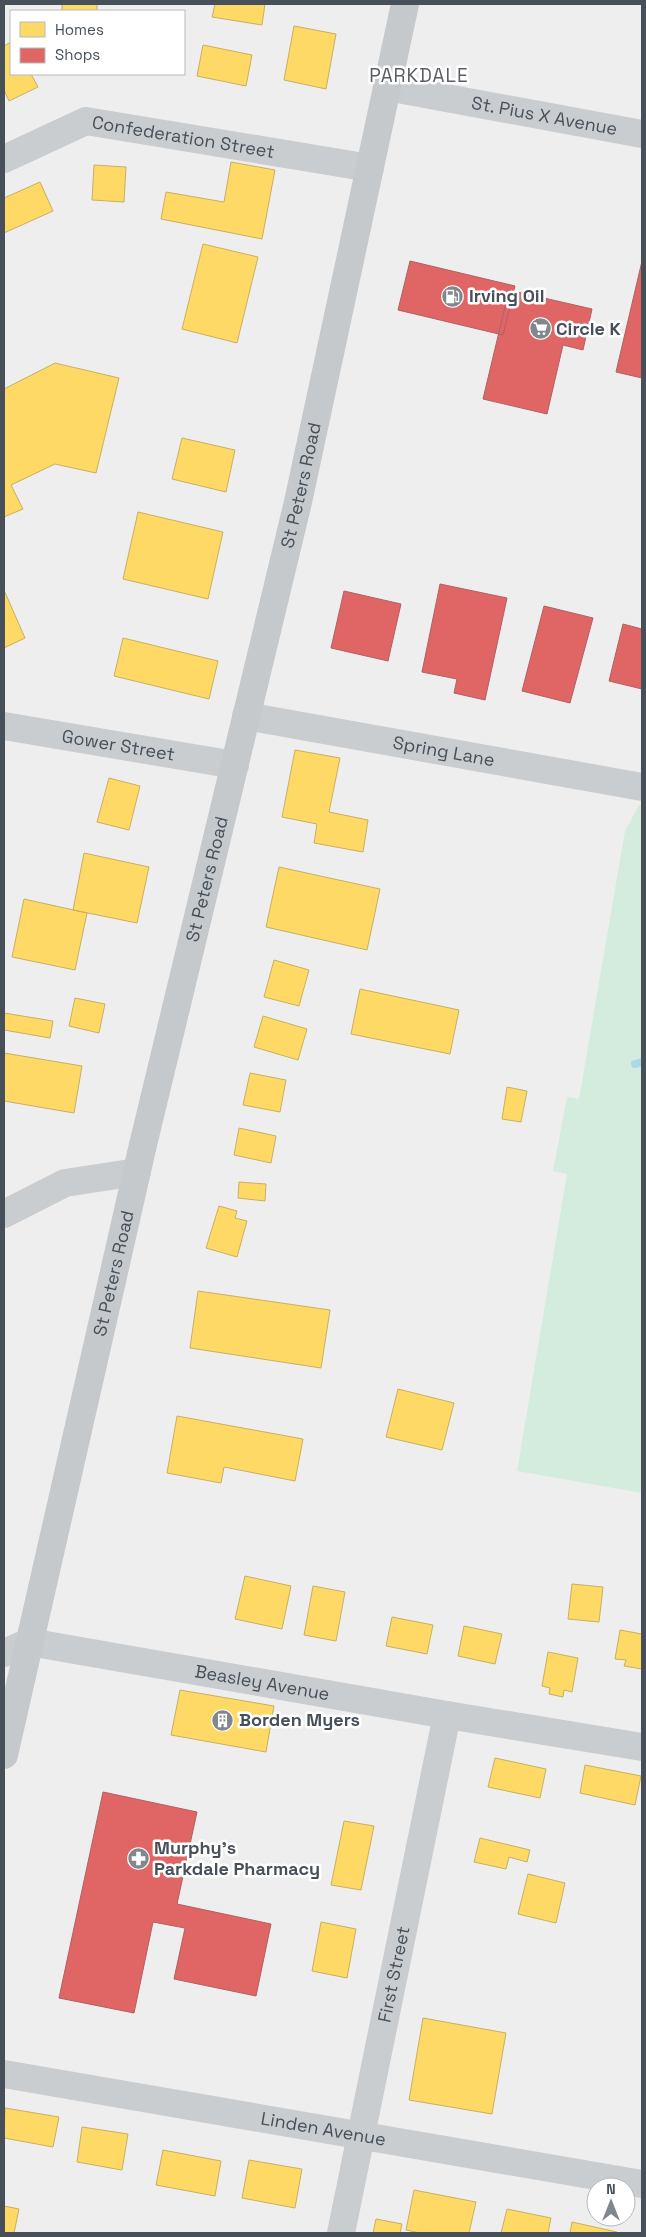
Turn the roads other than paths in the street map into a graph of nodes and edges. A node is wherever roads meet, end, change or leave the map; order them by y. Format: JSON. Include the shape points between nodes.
{"nodes":[{"id":1,"x":405,"y":4,"type":"edge"},
{"id":2,"x":387,"y":86,"type":"junction"},
{"id":3,"x":642,"y":134,"type":"edge"},
{"id":4,"x":4,"y":160,"type":"edge"},
{"id":5,"x":370,"y":168,"type":"junction"},
{"id":6,"x":246,"y":716,"type":"junction"},
{"id":7,"x":4,"y":726,"type":"edge"},
{"id":8,"x":235,"y":765,"type":"junction"},
{"id":9,"x":642,"y":787,"type":"edge"},
{"id":10,"x":137,"y":1172,"type":"junction"},
{"id":11,"x":4,"y":1214,"type":"edge"},
{"id":12,"x":29,"y":1642,"type":"junction"},
{"id":13,"x":4,"y":1653,"type":"edge"},
{"id":14,"x":447,"y":1715,"type":"junction"},
{"id":15,"x":642,"y":1747,"type":"edge"},
{"id":16,"x":4,"y":1755,"type":"edge"},
{"id":17,"x":4,"y":2074,"type":"edge"},
{"id":18,"x":361,"y":2135,"type":"junction"},
{"id":19,"x":642,"y":2184,"type":"edge"},
{"id":20,"x":340,"y":2233,"type":"edge"}],
"edges":[{"from":1,"to":2,"type":"main road","name":"St Peters Road"},
{"from":2,"to":3,"type":"street","name":"St. Pius X Avenue"},
{"from":2,"to":5,"type":"main road","name":"St Peters Road"},
{"from":4,"to":5,"type":"street","name":"Confederation Street","via":[[86,121]]},
{"from":5,"to":6,"type":"main road","name":"St Peters Road","via":[[298,502]]},
{"from":6,"to":8,"type":"main road","name":"St Peters Road"},
{"from":6,"to":9,"type":"street","name":"Spring Lane"},
{"from":7,"to":8,"type":"street","name":"Gower Street"},
{"from":8,"to":10,"type":"main road","name":"St Peters Road"},
{"from":10,"to":11,"type":"street","via":[[65,1183]]},
{"from":10,"to":12,"type":"main road","name":"St Peters Road"},
{"from":12,"to":13,"type":"street"},
{"from":12,"to":14,"type":"street","name":"Beasley Avenue"},
{"from":12,"to":16,"type":"main road","name":"St Peters Road"},
{"from":14,"to":15,"type":"street","name":"Beasley Avenue"},
{"from":14,"to":18,"type":"street","name":"First Street"},
{"from":17,"to":18,"type":"street","name":"Linden Avenue"},
{"from":18,"to":19,"type":"street","name":"Linden Avenue"},
{"from":18,"to":20,"type":"street","name":"First Street"}]}
